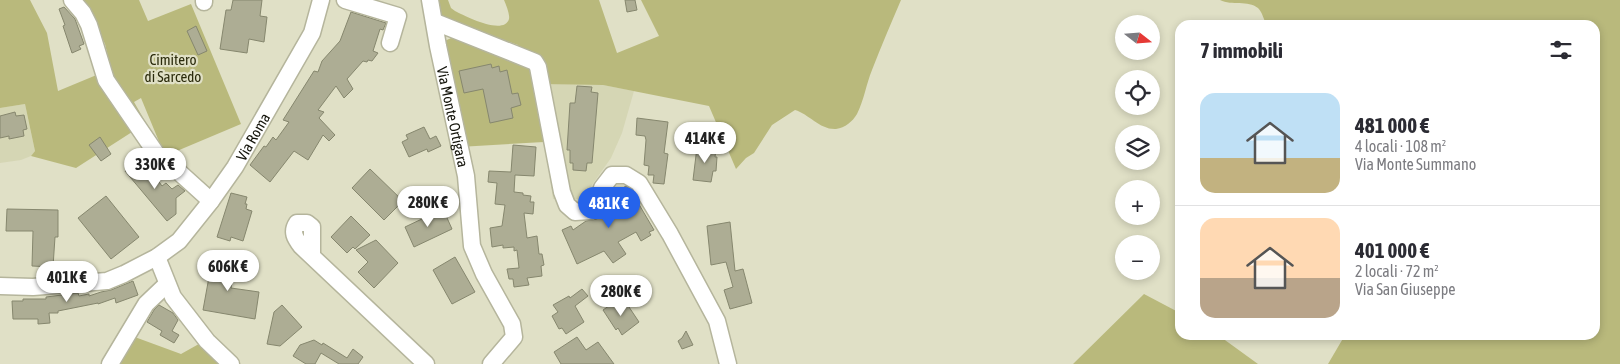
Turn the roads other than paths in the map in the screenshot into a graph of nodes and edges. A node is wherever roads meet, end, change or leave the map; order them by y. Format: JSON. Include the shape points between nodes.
{"nodes":[{"id":1,"x":72,"y":0,"type":"edge"},
{"id":2,"x":321,"y":0,"type":"edge"},
{"id":3,"x":345,"y":0,"type":"edge"},
{"id":4,"x":430,"y":0,"type":"edge"},
{"id":5,"x":435,"y":22,"type":"junction"},
{"id":6,"x":390,"y":43,"type":"dead end"},
{"id":7,"x":211,"y":201,"type":"junction"},
{"id":8,"x":312,"y":255,"type":"dead end"},
{"id":9,"x":157,"y":257,"type":"junction"},
{"id":10,"x":167,"y":284,"type":"junction"},
{"id":11,"x":0,"y":286,"type":"edge"},
{"id":12,"x":110,"y":364,"type":"edge"},
{"id":13,"x":232,"y":364,"type":"edge"},
{"id":14,"x":426,"y":364,"type":"edge"},
{"id":15,"x":491,"y":364,"type":"edge"},
{"id":16,"x":728,"y":364,"type":"edge"}],
"edges":[{"from":1,"to":7,"type":"street","via":[[89,25],[106,80],[149,144],[165,163]]},
{"from":2,"to":7,"type":"street","name":"Via Roma","via":[[312,33],[235,167]]},
{"from":3,"to":6,"type":"street","via":[[398,16]]},
{"from":4,"to":5,"type":"street","name":"Via Monte Ortigara"},
{"from":5,"to":15,"type":"street","name":"Via Monte Ortigara","via":[[466,176],[472,246],[514,330],[514,337]]},
{"from":5,"to":16,"type":"street","via":[[535,62],[562,192],[567,205],[575,212],[590,211],[598,204],[602,188],[612,175],[626,175],[639,183],[717,321]]},
{"from":7,"to":9,"type":"street","name":"Via Roma","via":[[178,241]]},
{"from":8,"to":14,"type":"street"},
{"from":9,"to":10,"type":"street"},
{"from":9,"to":11,"type":"street","name":"Via Roma","via":[[107,281],[33,287]]},
{"from":10,"to":12,"type":"street","via":[[146,304]]},
{"from":10,"to":13,"type":"street","via":[[173,297],[207,341]]}]}
